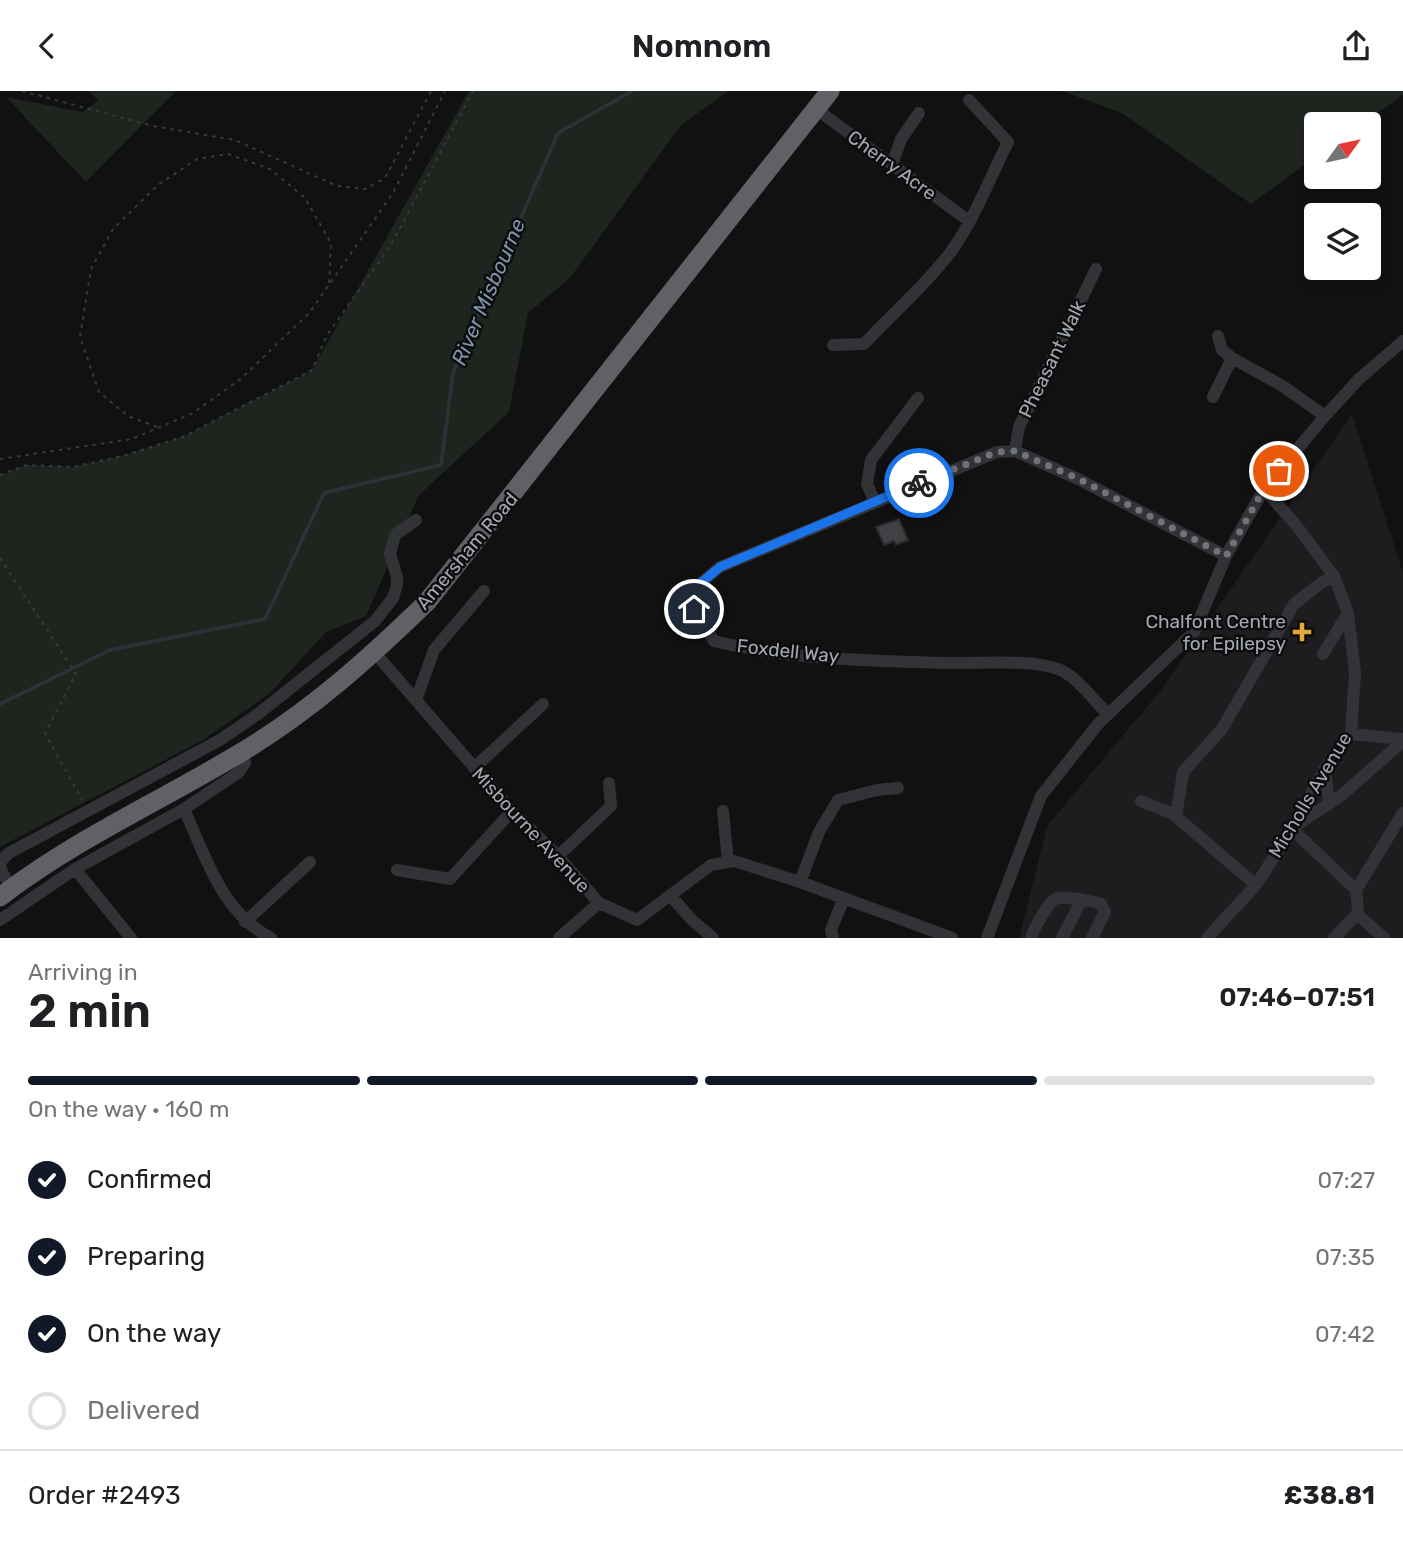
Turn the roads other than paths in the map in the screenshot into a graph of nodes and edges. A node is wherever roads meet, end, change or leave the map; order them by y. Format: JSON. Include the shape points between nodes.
{"nodes":[{"id":1,"x":830,"y":91,"type":"edge"},
{"id":2,"x":969,"y":100,"type":"dead end"},
{"id":3,"x":816,"y":109,"type":"junction"},
{"id":4,"x":919,"y":113,"type":"dead end"},
{"id":5,"x":892,"y":165,"type":"junction"},
{"id":6,"x":968,"y":221,"type":"junction"},
{"id":7,"x":1096,"y":269,"type":"dead end"},
{"id":8,"x":1218,"y":335,"type":"dead end"},
{"id":9,"x":1403,"y":341,"type":"edge"},
{"id":10,"x":833,"y":345,"type":"dead end"},
{"id":11,"x":1232,"y":358,"type":"junction"},
{"id":12,"x":1213,"y":397,"type":"dead end"},
{"id":13,"x":918,"y":398,"type":"dead end"},
{"id":14,"x":1325,"y":416,"type":"junction"},
{"id":15,"x":1015,"y":451,"type":"junction"},
{"id":16,"x":1264,"y":489,"type":"junction"},
{"id":17,"x":875,"y":502,"type":"junction"},
{"id":18,"x":416,"y":520,"type":"dead end"},
{"id":19,"x":1226,"y":556,"type":"junction"},
{"id":20,"x":1334,"y":576,"type":"junction"},
{"id":21,"x":484,"y":591,"type":"dead end"},
{"id":22,"x":1348,"y":613,"type":"junction"},
{"id":23,"x":375,"y":653,"type":"junction"},
{"id":24,"x":1323,"y":654,"type":"dead end"},
{"id":25,"x":416,"y":700,"type":"junction"},
{"id":26,"x":543,"y":704,"type":"dead end"},
{"id":27,"x":1108,"y":714,"type":"junction"},
{"id":28,"x":1351,"y":734,"type":"junction"},
{"id":29,"x":1403,"y":740,"type":"edge"},
{"id":30,"x":241,"y":752,"type":"junction"},
{"id":31,"x":474,"y":768,"type":"junction"},
{"id":32,"x":1325,"y":768,"type":"junction"},
{"id":33,"x":609,"y":783,"type":"dead end"},
{"id":34,"x":898,"y":788,"type":"dead end"},
{"id":35,"x":1141,"y":801,"type":"dead end"},
{"id":36,"x":1329,"y":804,"type":"junction"},
{"id":37,"x":184,"y":809,"type":"junction"},
{"id":38,"x":512,"y":811,"type":"junction"},
{"id":39,"x":723,"y":811,"type":"dead end"},
{"id":40,"x":1403,"y":813,"type":"edge"},
{"id":41,"x":1176,"y":817,"type":"junction"},
{"id":42,"x":1293,"y":827,"type":"junction"},
{"id":43,"x":558,"y":856,"type":"junction"},
{"id":44,"x":310,"y":862,"type":"dead end"},
{"id":45,"x":727,"y":862,"type":"junction"},
{"id":46,"x":75,"y":869,"type":"junction"},
{"id":47,"x":397,"y":870,"type":"dead end"},
{"id":48,"x":800,"y":882,"type":"junction"},
{"id":49,"x":1256,"y":885,"type":"junction"},
{"id":50,"x":1356,"y":890,"type":"junction"},
{"id":51,"x":6,"y":892,"type":"edge"},
{"id":52,"x":670,"y":895,"type":"junction"},
{"id":53,"x":845,"y":898,"type":"junction"},
{"id":54,"x":1081,"y":901,"type":"junction"},
{"id":55,"x":598,"y":903,"type":"junction"},
{"id":56,"x":1357,"y":914,"type":"junction"},
{"id":57,"x":0,"y":920,"type":"edge"},
{"id":58,"x":245,"y":922,"type":"junction"},
{"id":59,"x":267,"y":937,"type":"edge"},
{"id":60,"x":131,"y":938,"type":"edge"},
{"id":61,"x":559,"y":938,"type":"edge"},
{"id":62,"x":713,"y":938,"type":"edge"},
{"id":63,"x":834,"y":938,"type":"edge"},
{"id":64,"x":952,"y":938,"type":"edge"},
{"id":65,"x":987,"y":938,"type":"edge"},
{"id":66,"x":1031,"y":938,"type":"edge"},
{"id":67,"x":1062,"y":938,"type":"edge"},
{"id":68,"x":1092,"y":938,"type":"edge"},
{"id":69,"x":1207,"y":938,"type":"edge"},
{"id":70,"x":1334,"y":938,"type":"edge"},
{"id":71,"x":1384,"y":938,"type":"edge"}],
"edges":[{"from":1,"to":3,"type":"highway","name":"Amersham Road"},
{"from":2,"to":6,"type":"street","via":[[1008,142]]},
{"from":3,"to":5,"type":"street","name":"Cherry Acre"},
{"from":3,"to":23,"type":"highway","name":"Amersham Road","via":[[427,602]]},
{"from":4,"to":5,"type":"street","via":[[901,139]]},
{"from":5,"to":6,"type":"street","name":"Cherry Acre"},
{"from":6,"to":10,"type":"street","via":[[926,281],[862,345]]},
{"from":7,"to":15,"type":"street","name":"Pheasant Walk","via":[[1019,427]]},
{"from":8,"to":11,"type":"street","via":[[1222,350]]},
{"from":9,"to":14,"type":"street"},
{"from":11,"to":12,"type":"street"},
{"from":11,"to":14,"type":"street"},
{"from":13,"to":17,"type":"street","via":[[871,460],[867,484]]},
{"from":14,"to":16,"type":"street"},
{"from":15,"to":17,"type":"street","name":"Foxdell Way","via":[[997,452]]},
{"from":15,"to":19,"type":"street"},
{"from":16,"to":19,"type":"street"},
{"from":16,"to":20,"type":"street","name":"Micholls Avenue"},
{"from":17,"to":27,"type":"street","name":"Foxdell Way","via":[[720,567],[702,582],[694,609],[714,641],[833,657],[1030,663],[1066,672]]},
{"from":18,"to":51,"type":"street","via":[[395,535],[390,554],[397,585],[375,621],[220,740],[3,857]]},
{"from":19,"to":27,"type":"street","via":[[1194,632]]},
{"from":20,"to":22,"type":"street","name":"Micholls Avenue"},
{"from":20,"to":41,"type":"street","via":[[1294,604],[1222,729],[1183,772]]},
{"from":21,"to":25,"type":"street","via":[[434,650]]},
{"from":22,"to":24,"type":"street"},
{"from":22,"to":28,"type":"street","name":"Micholls Avenue","via":[[1355,673]]},
{"from":23,"to":25,"type":"street","name":"Misbourne Avenue"},
{"from":23,"to":30,"type":"highway","name":"Amersham Road","via":[[318,701]]},
{"from":25,"to":31,"type":"street","name":"Misbourne Avenue"},
{"from":26,"to":31,"type":"street"},
{"from":27,"to":65,"type":"street","via":[[1041,796]]},
{"from":28,"to":29,"type":"street"},
{"from":28,"to":32,"type":"street","name":"Micholls Avenue"},
{"from":29,"to":36,"type":"street"},
{"from":30,"to":37,"type":"street","via":[[246,763],[238,773]]},
{"from":30,"to":51,"type":"highway","name":"Amersham Road","via":[[93,834]]},
{"from":31,"to":38,"type":"street","name":"Misbourne Avenue"},
{"from":32,"to":36,"type":"street"},
{"from":32,"to":42,"type":"street","name":"Micholls Avenue"},
{"from":33,"to":43,"type":"street","via":[[611,806]]},
{"from":34,"to":48,"type":"street","via":[[838,800]]},
{"from":35,"to":41,"type":"street"},
{"from":36,"to":42,"type":"street"},
{"from":37,"to":46,"type":"street"},
{"from":37,"to":58,"type":"street","via":[[224,897]]},
{"from":38,"to":43,"type":"street","name":"Misbourne Avenue"},
{"from":38,"to":47,"type":"street","via":[[450,879]]},
{"from":39,"to":45,"type":"street"},
{"from":40,"to":50,"type":"street"},
{"from":41,"to":49,"type":"street"},
{"from":42,"to":49,"type":"street","name":"Micholls Avenue"},
{"from":42,"to":50,"type":"street"},
{"from":43,"to":55,"type":"street","name":"Misbourne Avenue"},
{"from":44,"to":58,"type":"street"},
{"from":45,"to":48,"type":"street"},
{"from":45,"to":52,"type":"street","name":"Misbourne Avenue","via":[[711,866]]},
{"from":46,"to":57,"type":"street"},
{"from":46,"to":60,"type":"street"},
{"from":48,"to":53,"type":"street"},
{"from":49,"to":69,"type":"street","name":"Micholls Avenue"},
{"from":50,"to":56,"type":"street"},
{"from":52,"to":55,"type":"street","name":"Misbourne Avenue","via":[[637,920]]},
{"from":52,"to":62,"type":"street"},
{"from":53,"to":63,"type":"street","via":[[831,930]]},
{"from":53,"to":64,"type":"street"},
{"from":54,"to":66,"type":"street","via":[[1054,899]]},
{"from":54,"to":67,"type":"street"},
{"from":54,"to":68,"type":"street","via":[[1098,902],[1105,912]]},
{"from":55,"to":61,"type":"street"},
{"from":56,"to":70,"type":"street"},
{"from":56,"to":71,"type":"street"},
{"from":58,"to":59,"type":"street"}]}
